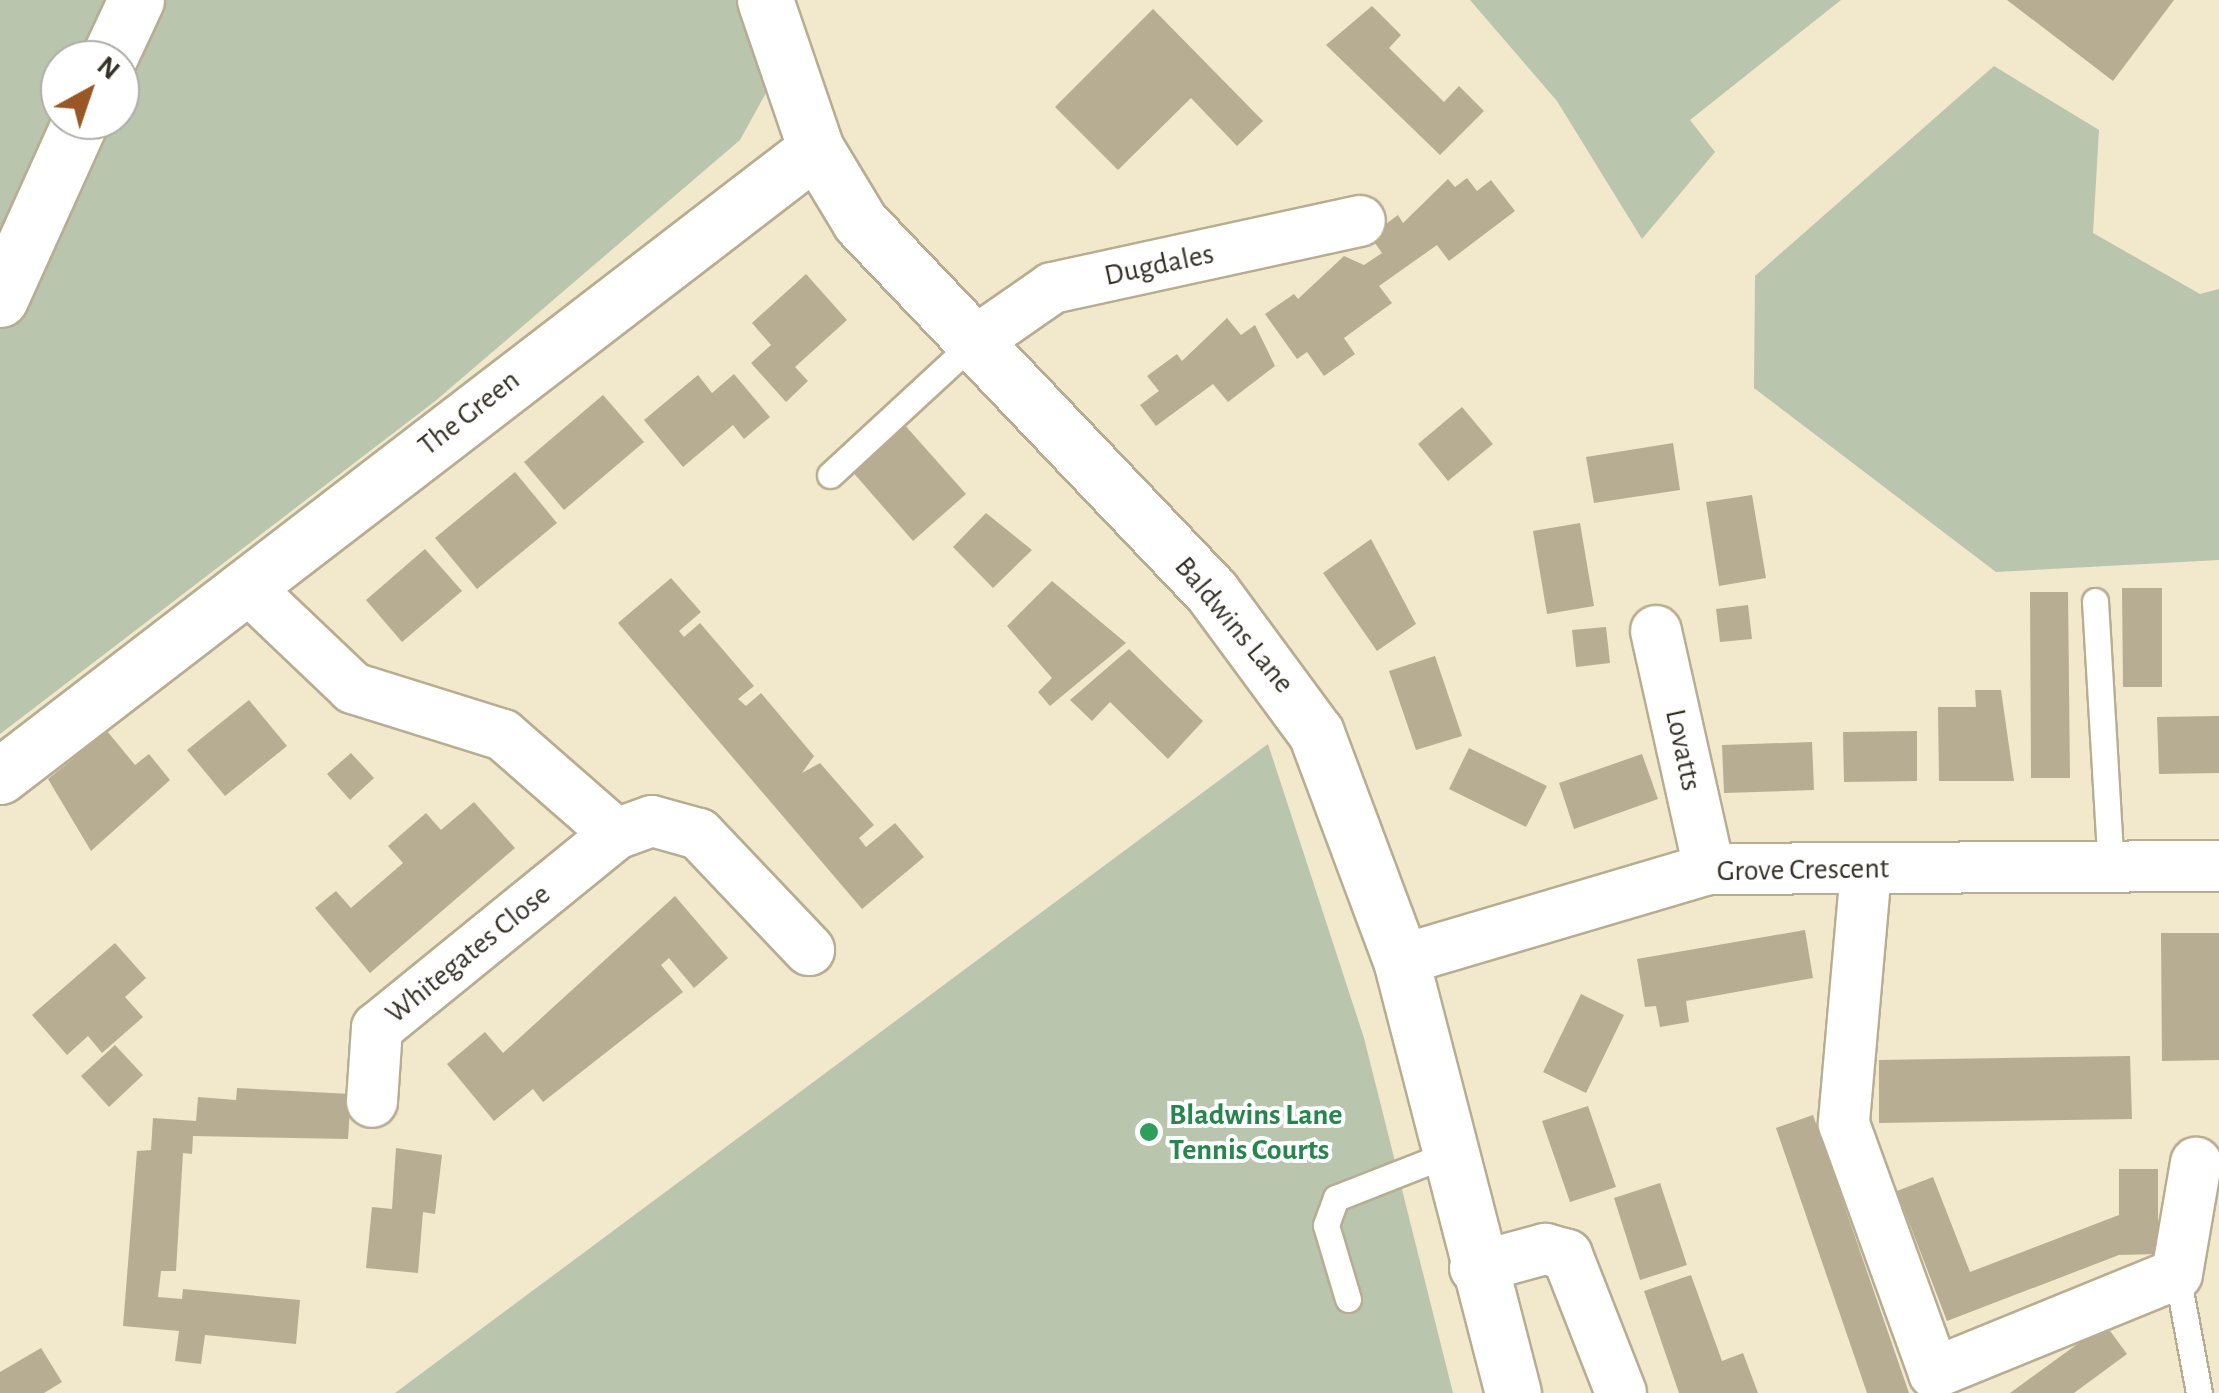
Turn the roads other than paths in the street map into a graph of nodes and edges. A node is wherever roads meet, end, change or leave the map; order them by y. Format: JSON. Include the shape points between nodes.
{"nodes":[{"id":1,"x":136,"y":0,"type":"edge"},
{"id":2,"x":766,"y":0,"type":"edge"},
{"id":3,"x":117,"y":40,"type":"edge"},
{"id":4,"x":72,"y":140,"type":"edge"},
{"id":5,"x":816,"y":149,"type":"junction"},
{"id":6,"x":1360,"y":221,"type":"dead end"},
{"id":7,"x":0,"y":298,"type":"edge"},
{"id":8,"x":972,"y":343,"type":"junction"},
{"id":9,"x":830,"y":474,"type":"dead end"},
{"id":10,"x":247,"y":587,"type":"junction"},
{"id":11,"x":2095,"y":601,"type":"dead end"},
{"id":12,"x":1656,"y":631,"type":"dead end"},
{"id":13,"x":0,"y":776,"type":"edge"},
{"id":14,"x":616,"y":834,"type":"junction"},
{"id":15,"x":2219,"y":866,"type":"edge"},
{"id":16,"x":2111,"y":868,"type":"junction"},
{"id":17,"x":1709,"y":869,"type":"junction"},
{"id":18,"x":1866,"y":870,"type":"junction"},
{"id":19,"x":809,"y":950,"type":"dead end"},
{"id":20,"x":1401,"y":960,"type":"junction"},
{"id":21,"x":372,"y":1102,"type":"dead end"},
{"id":22,"x":1446,"y":1155,"type":"junction"},
{"id":23,"x":2196,"y":1163,"type":"dead end"},
{"id":24,"x":1475,"y":1268,"type":"junction"},
{"id":25,"x":2177,"y":1274,"type":"junction"},
{"id":26,"x":1348,"y":1298,"type":"dead end"},
{"id":27,"x":1513,"y":1393,"type":"edge"},
{"id":28,"x":1621,"y":1393,"type":"edge"},
{"id":29,"x":2199,"y":1393,"type":"edge"}],
"edges":[{"from":1,"to":3,"type":"street"},
{"from":2,"to":5,"type":"street"},
{"from":4,"to":7,"type":"street"},
{"from":5,"to":8,"type":"street","name":"Baldwins Lane","via":[[860,222]]},
{"from":5,"to":10,"type":"street","name":"The Green"},
{"from":6,"to":8,"type":"street","name":"Dugdales","via":[[1052,288]]},
{"from":8,"to":9,"type":"lane"},
{"from":8,"to":20,"type":"street","name":"Baldwins Lane","via":[[1212,592],[1300,703],[1343,786]]},
{"from":10,"to":13,"type":"street","name":"The Green"},
{"from":10,"to":14,"type":"street","via":[[353,688],[503,735]]},
{"from":11,"to":16,"type":"lane"},
{"from":12,"to":17,"type":"street","name":"Lovatts"},
{"from":14,"to":19,"type":"street","name":"Whitegates Close","via":[[652,820],[699,834]]},
{"from":14,"to":21,"type":"street","name":"Whitegates Close","via":[[377,1028]]},
{"from":15,"to":16,"type":"street","name":"Grove Crescent"},
{"from":16,"to":18,"type":"street","name":"Grove Crescent"},
{"from":17,"to":18,"type":"street","name":"Grove Crescent"},
{"from":17,"to":20,"type":"street","name":"Grove Crescent"},
{"from":18,"to":25,"type":"street","via":[[1844,1124],[1934,1373]]},
{"from":20,"to":22,"type":"street","name":"Baldwins Lane"},
{"from":22,"to":24,"type":"street","name":"Baldwins Lane"},
{"from":22,"to":26,"type":"lane","via":[[1336,1198],[1326,1224]]},
{"from":23,"to":25,"type":"street"},
{"from":24,"to":27,"type":"street","name":"Baldwins Lane"},
{"from":24,"to":28,"type":"street","via":[[1545,1249],[1567,1255]]},
{"from":25,"to":29,"type":"lane"}]}
